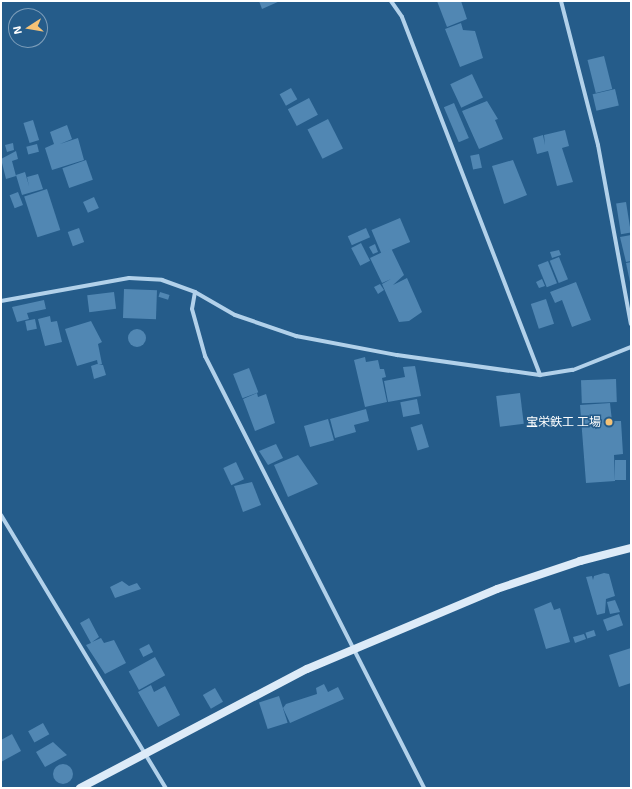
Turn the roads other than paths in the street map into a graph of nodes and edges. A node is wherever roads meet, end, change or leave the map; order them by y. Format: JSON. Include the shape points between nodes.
{"nodes":[{"id":1,"x":391,"y":1,"type":"edge"},
{"id":2,"x":561,"y":1,"type":"edge"},
{"id":3,"x":195,"y":292,"type":"junction"},
{"id":4,"x":1,"y":301,"type":"edge"},
{"id":5,"x":631,"y":324,"type":"edge"},
{"id":6,"x":631,"y":347,"type":"edge"},
{"id":7,"x":540,"y":375,"type":"junction"},
{"id":8,"x":1,"y":516,"type":"edge"},
{"id":9,"x":631,"y":548,"type":"edge"},
{"id":10,"x":355,"y":649,"type":"junction"},
{"id":11,"x":142,"y":753,"type":"junction"},
{"id":12,"x":80,"y":788,"type":"edge"},
{"id":13,"x":166,"y":788,"type":"edge"},
{"id":14,"x":424,"y":788,"type":"edge"}],
"edges":[{"from":1,"to":7,"type":"street","via":[[402,16]]},
{"from":2,"to":5,"type":"street","via":[[598,145]]},
{"from":3,"to":4,"type":"street","via":[[162,280],[128,278]]},
{"from":3,"to":7,"type":"street","via":[[235,315],[296,336],[397,355]]},
{"from":3,"to":10,"type":"street","via":[[192,308],[205,356]]},
{"from":6,"to":7,"type":"street","via":[[573,370]]},
{"from":8,"to":11,"type":"street"},
{"from":9,"to":10,"type":"street","via":[[536,574]]},
{"from":10,"to":11,"type":"street","via":[[264,690]]},
{"from":10,"to":14,"type":"street"},
{"from":11,"to":12,"type":"street"},
{"from":11,"to":13,"type":"street"}]}
